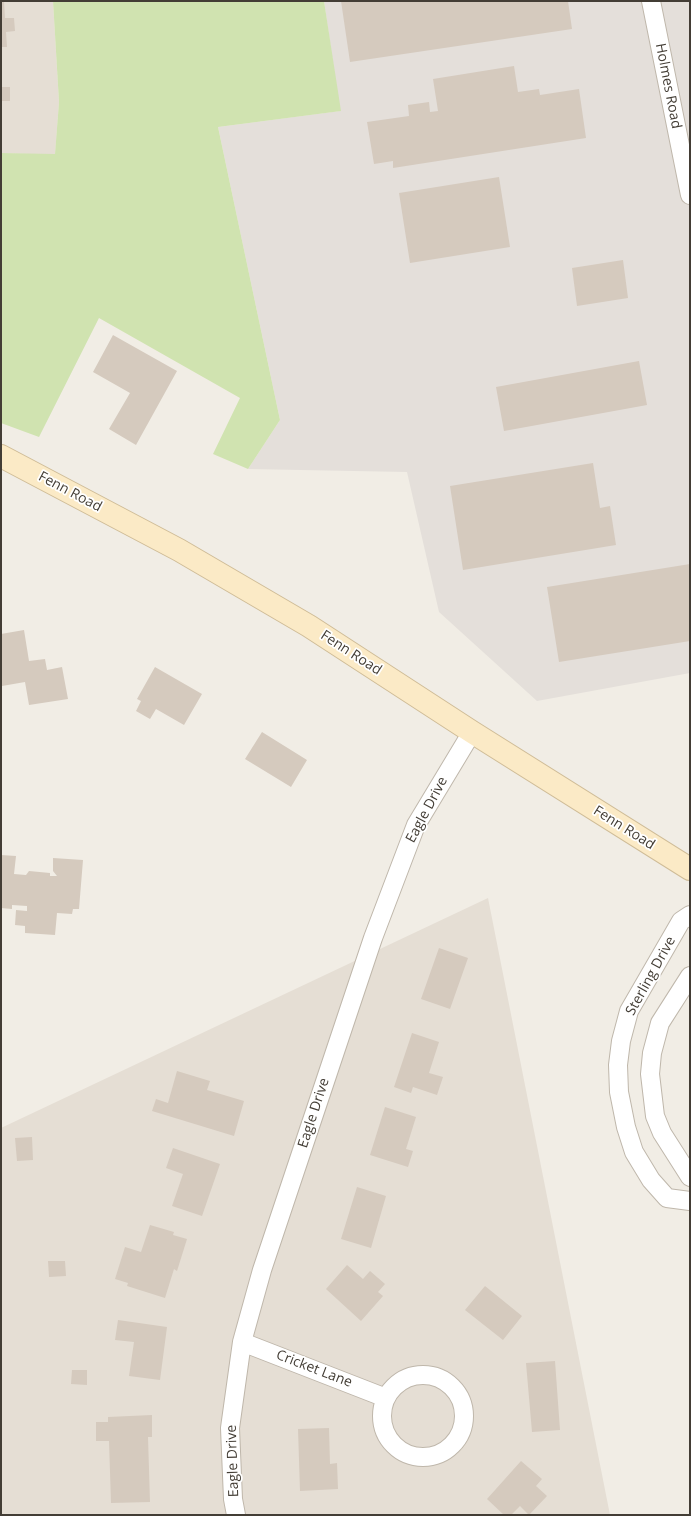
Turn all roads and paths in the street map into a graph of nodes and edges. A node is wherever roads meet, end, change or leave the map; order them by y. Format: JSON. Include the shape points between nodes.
{"nodes":[{"id":1,"x":651,"y":1,"type":"edge"},
{"id":2,"x":690,"y":195,"type":"edge"},
{"id":3,"x":1,"y":456,"type":"edge"},
{"id":4,"x":472,"y":732,"type":"junction"},
{"id":5,"x":690,"y":869,"type":"edge"},
{"id":6,"x":690,"y":915,"type":"edge"},
{"id":7,"x":690,"y":976,"type":"edge"},
{"id":8,"x":690,"y":1177,"type":"edge"},
{"id":9,"x":690,"y":1201,"type":"edge"},
{"id":10,"x":242,"y":1342,"type":"junction"},
{"id":11,"x":386,"y":1398,"type":"junction"},
{"id":12,"x":236,"y":1515,"type":"edge"}],
"edges":[{"from":1,"to":2,"type":"street","name":"Holmes Road"},
{"from":3,"to":4,"type":"street","name":"Fenn Road","via":[[179,550],[309,626]]},
{"from":4,"to":5,"type":"street","name":"Fenn Road"},
{"from":4,"to":10,"type":"street","name":"Eagle Drive","via":[[416,825],[373,938],[262,1270]]},
{"from":6,"to":9,"type":"street","name":"Sterling Drive","via":[[681,921],[629,1010],[618,1065],[619,1092],[634,1152],[651,1180],[667,1198]]},
{"from":7,"to":8,"type":"street","via":[[660,1023],[652,1053],[650,1074],[654,1116]]},
{"from":10,"to":11,"type":"street","name":"Cricket Lane"},
{"from":10,"to":12,"type":"street","name":"Eagle Drive","via":[[230,1428]]},
{"from":11,"to":11,"type":"street","via":[[404,1379],[429,1374],[442,1378],[460,1396],[464,1409],[464,1422],[460,1434],[453,1445],[430,1457],[405,1453],[395,1446],[382,1423],[382,1410]]}]}
